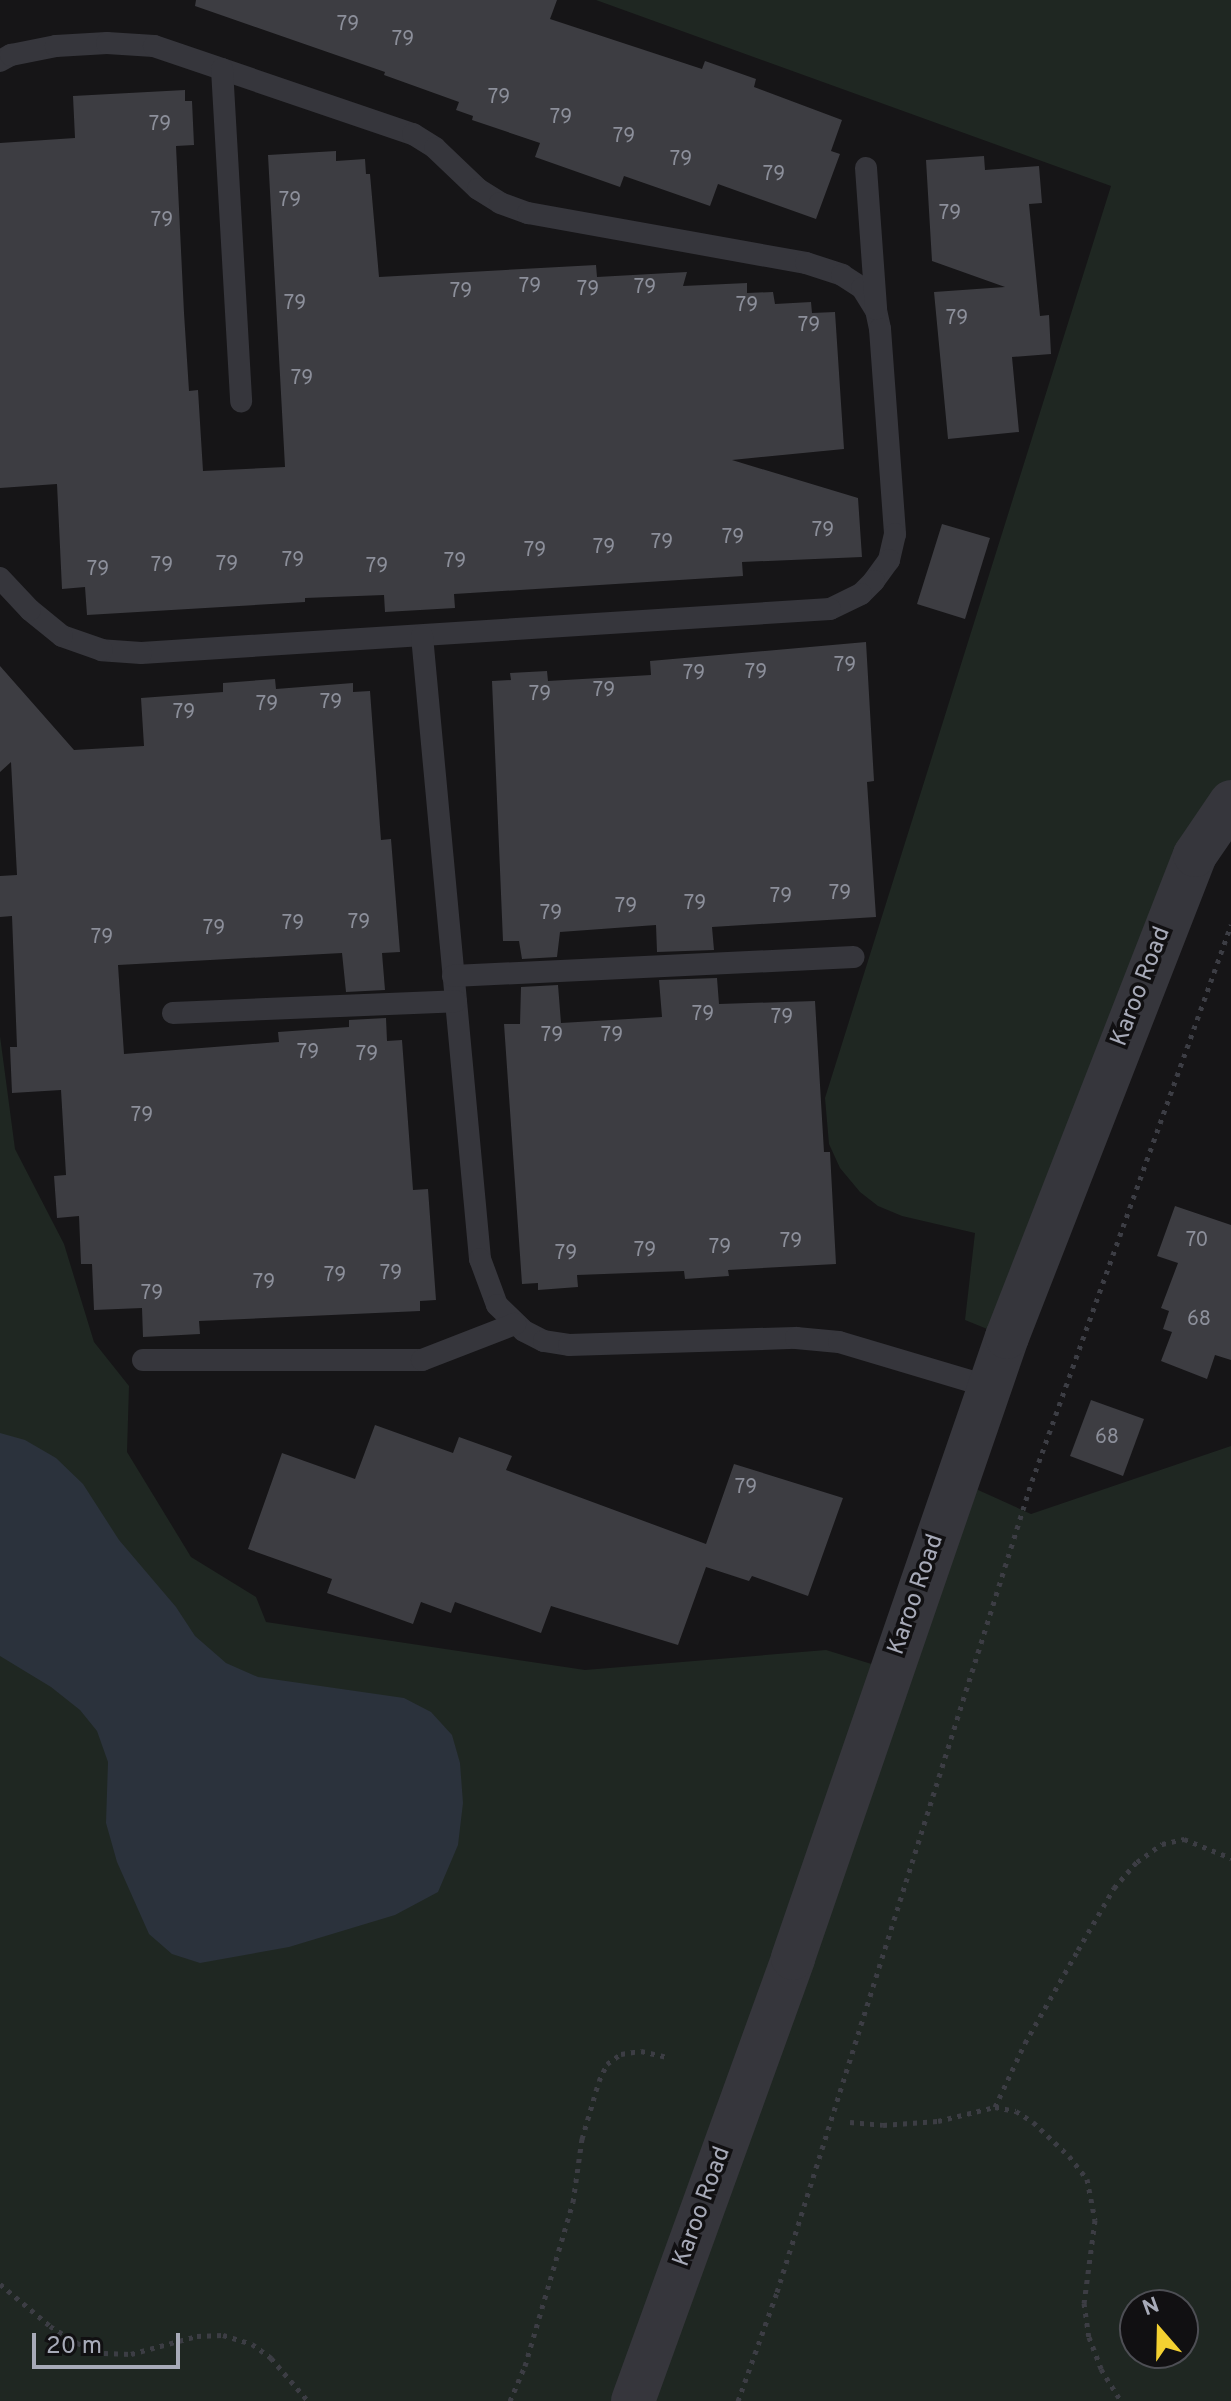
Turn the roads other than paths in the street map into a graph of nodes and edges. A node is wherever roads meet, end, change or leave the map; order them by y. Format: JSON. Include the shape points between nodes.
{"nodes":[{"id":1,"x":0,"y":61,"type":"edge"},
{"id":2,"x":222,"y":69,"type":"junction"},
{"id":3,"x":866,"y":168,"type":"dead end"},
{"id":4,"x":876,"y":310,"type":"junction"},
{"id":5,"x":241,"y":401,"type":"dead end"},
{"id":6,"x":0,"y":578,"type":"edge"},
{"id":7,"x":422,"y":636,"type":"junction"},
{"id":8,"x":1231,"y":802,"type":"edge"},
{"id":9,"x":854,"y":957,"type":"dead end"},
{"id":10,"x":453,"y":976,"type":"junction"},
{"id":11,"x":456,"y":1001,"type":"junction"},
{"id":12,"x":173,"y":1013,"type":"dead end"},
{"id":13,"x":515,"y":1324,"type":"junction"},
{"id":14,"x":143,"y":1360,"type":"dead end"},
{"id":15,"x":990,"y":1387,"type":"junction"},
{"id":16,"x":633,"y":2401,"type":"edge"}],
"edges":[{"from":1,"to":2,"type":"lane","via":[[56,46],[107,43],[154,46]]},
{"from":2,"to":4,"type":"lane","via":[[413,134],[500,203],[528,213],[806,263],[852,281]]},
{"from":2,"to":5,"type":"lane"},
{"from":3,"to":4,"type":"lane"},
{"from":4,"to":7,"type":"lane","via":[[895,534],[889,560],[861,594],[830,609]]},
{"from":6,"to":7,"type":"lane","via":[[46,625],[102,650],[141,653]]},
{"from":7,"to":10,"type":"lane"},
{"from":8,"to":15,"type":"street","name":"Karoo Road","via":[[1195,855]]},
{"from":9,"to":10,"type":"lane"},
{"from":10,"to":11,"type":"lane"},
{"from":11,"to":12,"type":"lane"},
{"from":11,"to":13,"type":"lane","via":[[480,1259],[497,1305]]},
{"from":13,"to":14,"type":"lane","via":[[422,1360]]},
{"from":13,"to":15,"type":"lane","via":[[544,1341],[569,1345],[796,1338],[839,1342]]},
{"from":15,"to":16,"type":"street","name":"Karoo Road"}]}
